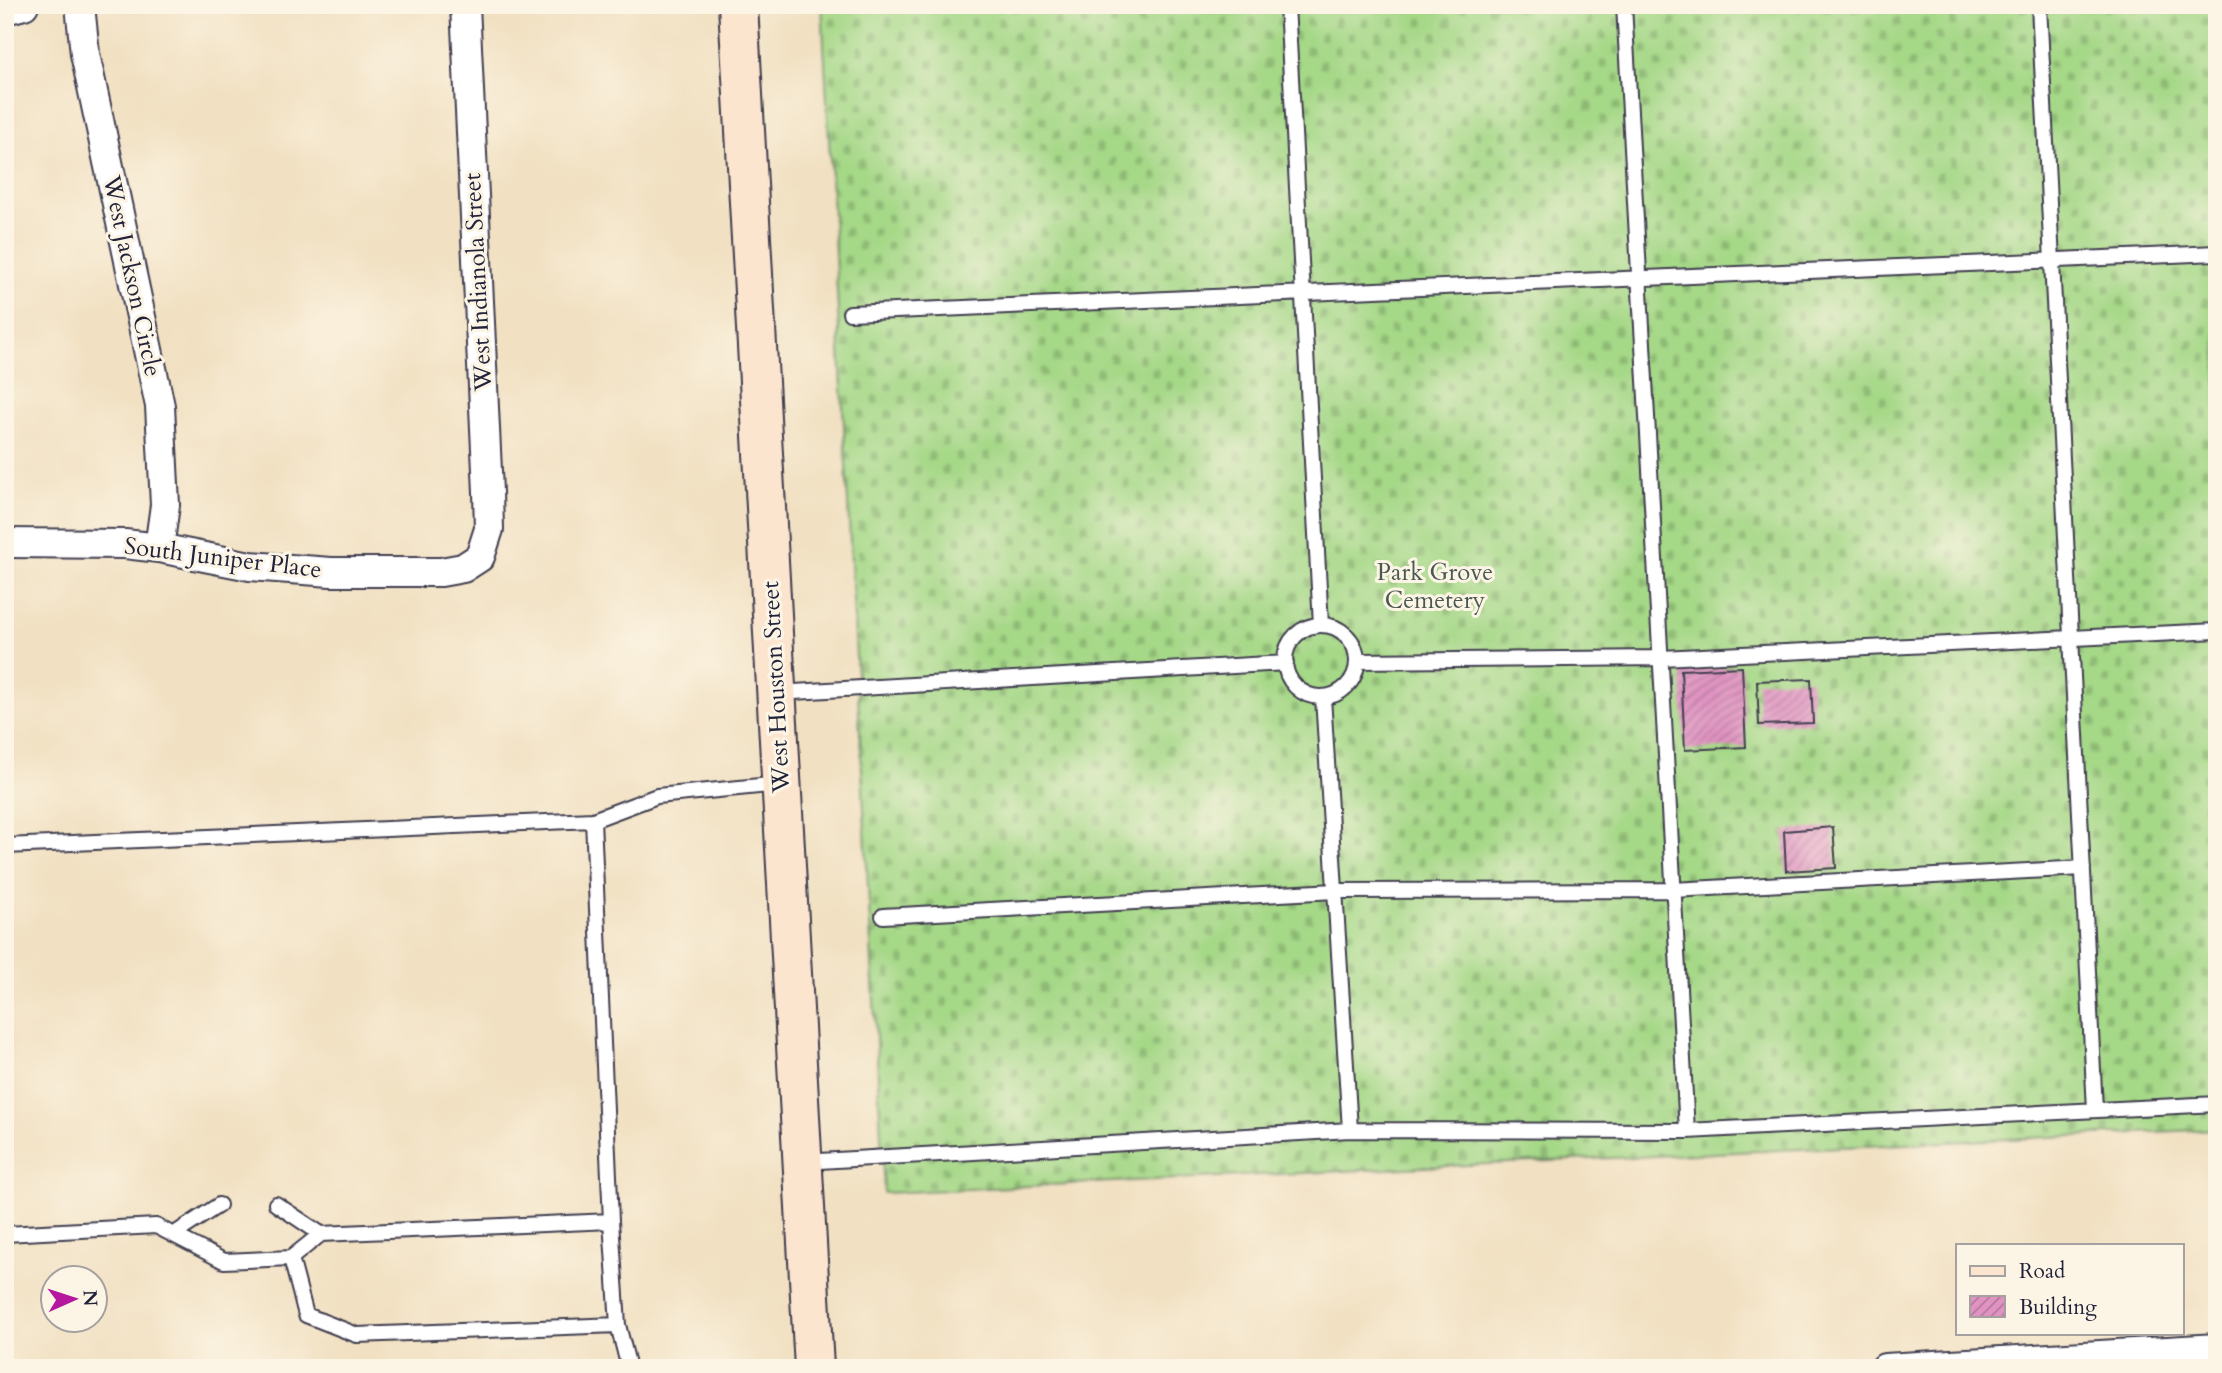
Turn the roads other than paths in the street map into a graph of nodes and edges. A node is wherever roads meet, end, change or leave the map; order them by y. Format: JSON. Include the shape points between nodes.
{"nodes":[{"id":1,"x":24,"y":5,"type":"edge"},
{"id":2,"x":80,"y":5,"type":"edge"},
{"id":3,"x":465,"y":5,"type":"edge"},
{"id":4,"x":738,"y":5,"type":"edge"},
{"id":5,"x":1287,"y":5,"type":"edge"},
{"id":6,"x":1624,"y":5,"type":"edge"},
{"id":7,"x":2039,"y":5,"type":"edge"},
{"id":8,"x":5,"y":10,"type":"edge"},
{"id":9,"x":2217,"y":253,"type":"edge"},
{"id":10,"x":2052,"y":260,"type":"junction"},
{"id":11,"x":1639,"y":278,"type":"junction"},
{"id":12,"x":1303,"y":293,"type":"junction"},
{"id":13,"x":850,"y":313,"type":"dead end"},
{"id":14,"x":5,"y":543,"type":"edge"},
{"id":15,"x":159,"y":548,"type":"junction"},
{"id":16,"x":480,"y":557,"type":"joint"},
{"id":17,"x":1321,"y":625,"type":"junction"},
{"id":18,"x":2217,"y":631,"type":"edge"},
{"id":19,"x":2071,"y":638,"type":"junction"},
{"id":20,"x":1661,"y":658,"type":"junction"},
{"id":21,"x":1357,"y":661,"type":"junction"},
{"id":22,"x":1286,"y":663,"type":"junction"},
{"id":23,"x":776,"y":693,"type":"junction"},
{"id":24,"x":1323,"y":697,"type":"junction"},
{"id":25,"x":781,"y":784,"type":"junction"},
{"id":26,"x":593,"y":820,"type":"junction"},
{"id":27,"x":5,"y":846,"type":"edge"},
{"id":28,"x":2083,"y":868,"type":"junction"},
{"id":29,"x":1673,"y":890,"type":"junction"},
{"id":30,"x":1335,"y":891,"type":"junction"},
{"id":31,"x":883,"y":916,"type":"dead end"},
{"id":32,"x":2217,"y":1104,"type":"edge"},
{"id":33,"x":2095,"y":1110,"type":"junction"},
{"id":34,"x":1350,"y":1130,"type":"junction"},
{"id":35,"x":1686,"y":1131,"type":"junction"},
{"id":36,"x":802,"y":1162,"type":"junction"},
{"id":37,"x":276,"y":1204,"type":"dead end"},
{"id":38,"x":219,"y":1205,"type":"dead end"},
{"id":39,"x":611,"y":1221,"type":"junction"},
{"id":40,"x":5,"y":1234,"type":"edge"},
{"id":41,"x":321,"y":1234,"type":"junction"},
{"id":42,"x":173,"y":1235,"type":"junction"},
{"id":43,"x":291,"y":1258,"type":"junction"},
{"id":44,"x":618,"y":1325,"type":"junction"},
{"id":45,"x":2217,"y":1348,"type":"edge"},
{"id":46,"x":629,"y":1368,"type":"edge"},
{"id":47,"x":814,"y":1368,"type":"edge"},
{"id":48,"x":1885,"y":1368,"type":"edge"}],
"edges":[{"from":1,"to":8,"type":"street"},
{"from":2,"to":15,"type":"street","name":"West Jackson Circle","via":[[85,54],[159,406],[165,505]]},
{"from":3,"to":16,"type":"street","name":"West Indianola Street","via":[[489,530]]},
{"from":4,"to":23,"type":"main road","name":"West Houston Street"},
{"from":5,"to":12,"type":"lane"},
{"from":6,"to":11,"type":"lane"},
{"from":7,"to":10,"type":"lane"},
{"from":9,"to":10,"type":"lane"},
{"from":10,"to":11,"type":"lane"},
{"from":10,"to":19,"type":"lane"},
{"from":11,"to":12,"type":"lane"},
{"from":11,"to":20,"type":"lane"},
{"from":12,"to":13,"type":"lane"},
{"from":12,"to":17,"type":"lane"},
{"from":14,"to":15,"type":"street","name":"South Juniper Place"},
{"from":15,"to":16,"type":"street","name":"South Juniper Place","via":[[250,566],[331,572],[441,572],[463,568]]},
{"from":17,"to":21,"type":"lane","via":[[1346,634]]},
{"from":17,"to":22,"type":"lane","via":[[1293,637]]},
{"from":18,"to":19,"type":"lane"},
{"from":19,"to":20,"type":"lane"},
{"from":19,"to":28,"type":"lane"},
{"from":20,"to":21,"type":"lane"},
{"from":20,"to":29,"type":"lane"},
{"from":21,"to":24,"type":"lane","via":[[1345,688]]},
{"from":22,"to":23,"type":"lane"},
{"from":22,"to":24,"type":"lane","via":[[1300,690]]},
{"from":23,"to":25,"type":"main road","name":"West Houston Street"},
{"from":24,"to":30,"type":"lane"},
{"from":25,"to":26,"type":"lane","via":[[657,796]]},
{"from":25,"to":36,"type":"main road","name":"West Houston Street"},
{"from":26,"to":27,"type":"lane"},
{"from":26,"to":39,"type":"lane"},
{"from":28,"to":29,"type":"lane"},
{"from":28,"to":33,"type":"lane"},
{"from":29,"to":30,"type":"lane"},
{"from":29,"to":35,"type":"lane"},
{"from":30,"to":31,"type":"lane"},
{"from":30,"to":34,"type":"lane"},
{"from":32,"to":33,"type":"lane"},
{"from":33,"to":35,"type":"lane"},
{"from":34,"to":35,"type":"lane"},
{"from":34,"to":36,"type":"lane"},
{"from":36,"to":47,"type":"main road","name":"West Houston Street"},
{"from":37,"to":41,"type":"lane"},
{"from":38,"to":42,"type":"lane"},
{"from":39,"to":41,"type":"lane"},
{"from":39,"to":44,"type":"lane"},
{"from":40,"to":42,"type":"lane","via":[[156,1226]]},
{"from":41,"to":43,"type":"lane"},
{"from":42,"to":43,"type":"lane","via":[[225,1261]]},
{"from":43,"to":44,"type":"lane","via":[[306,1315],[357,1335]]},
{"from":44,"to":46,"type":"lane"},
{"from":45,"to":48,"type":"street"}]}
